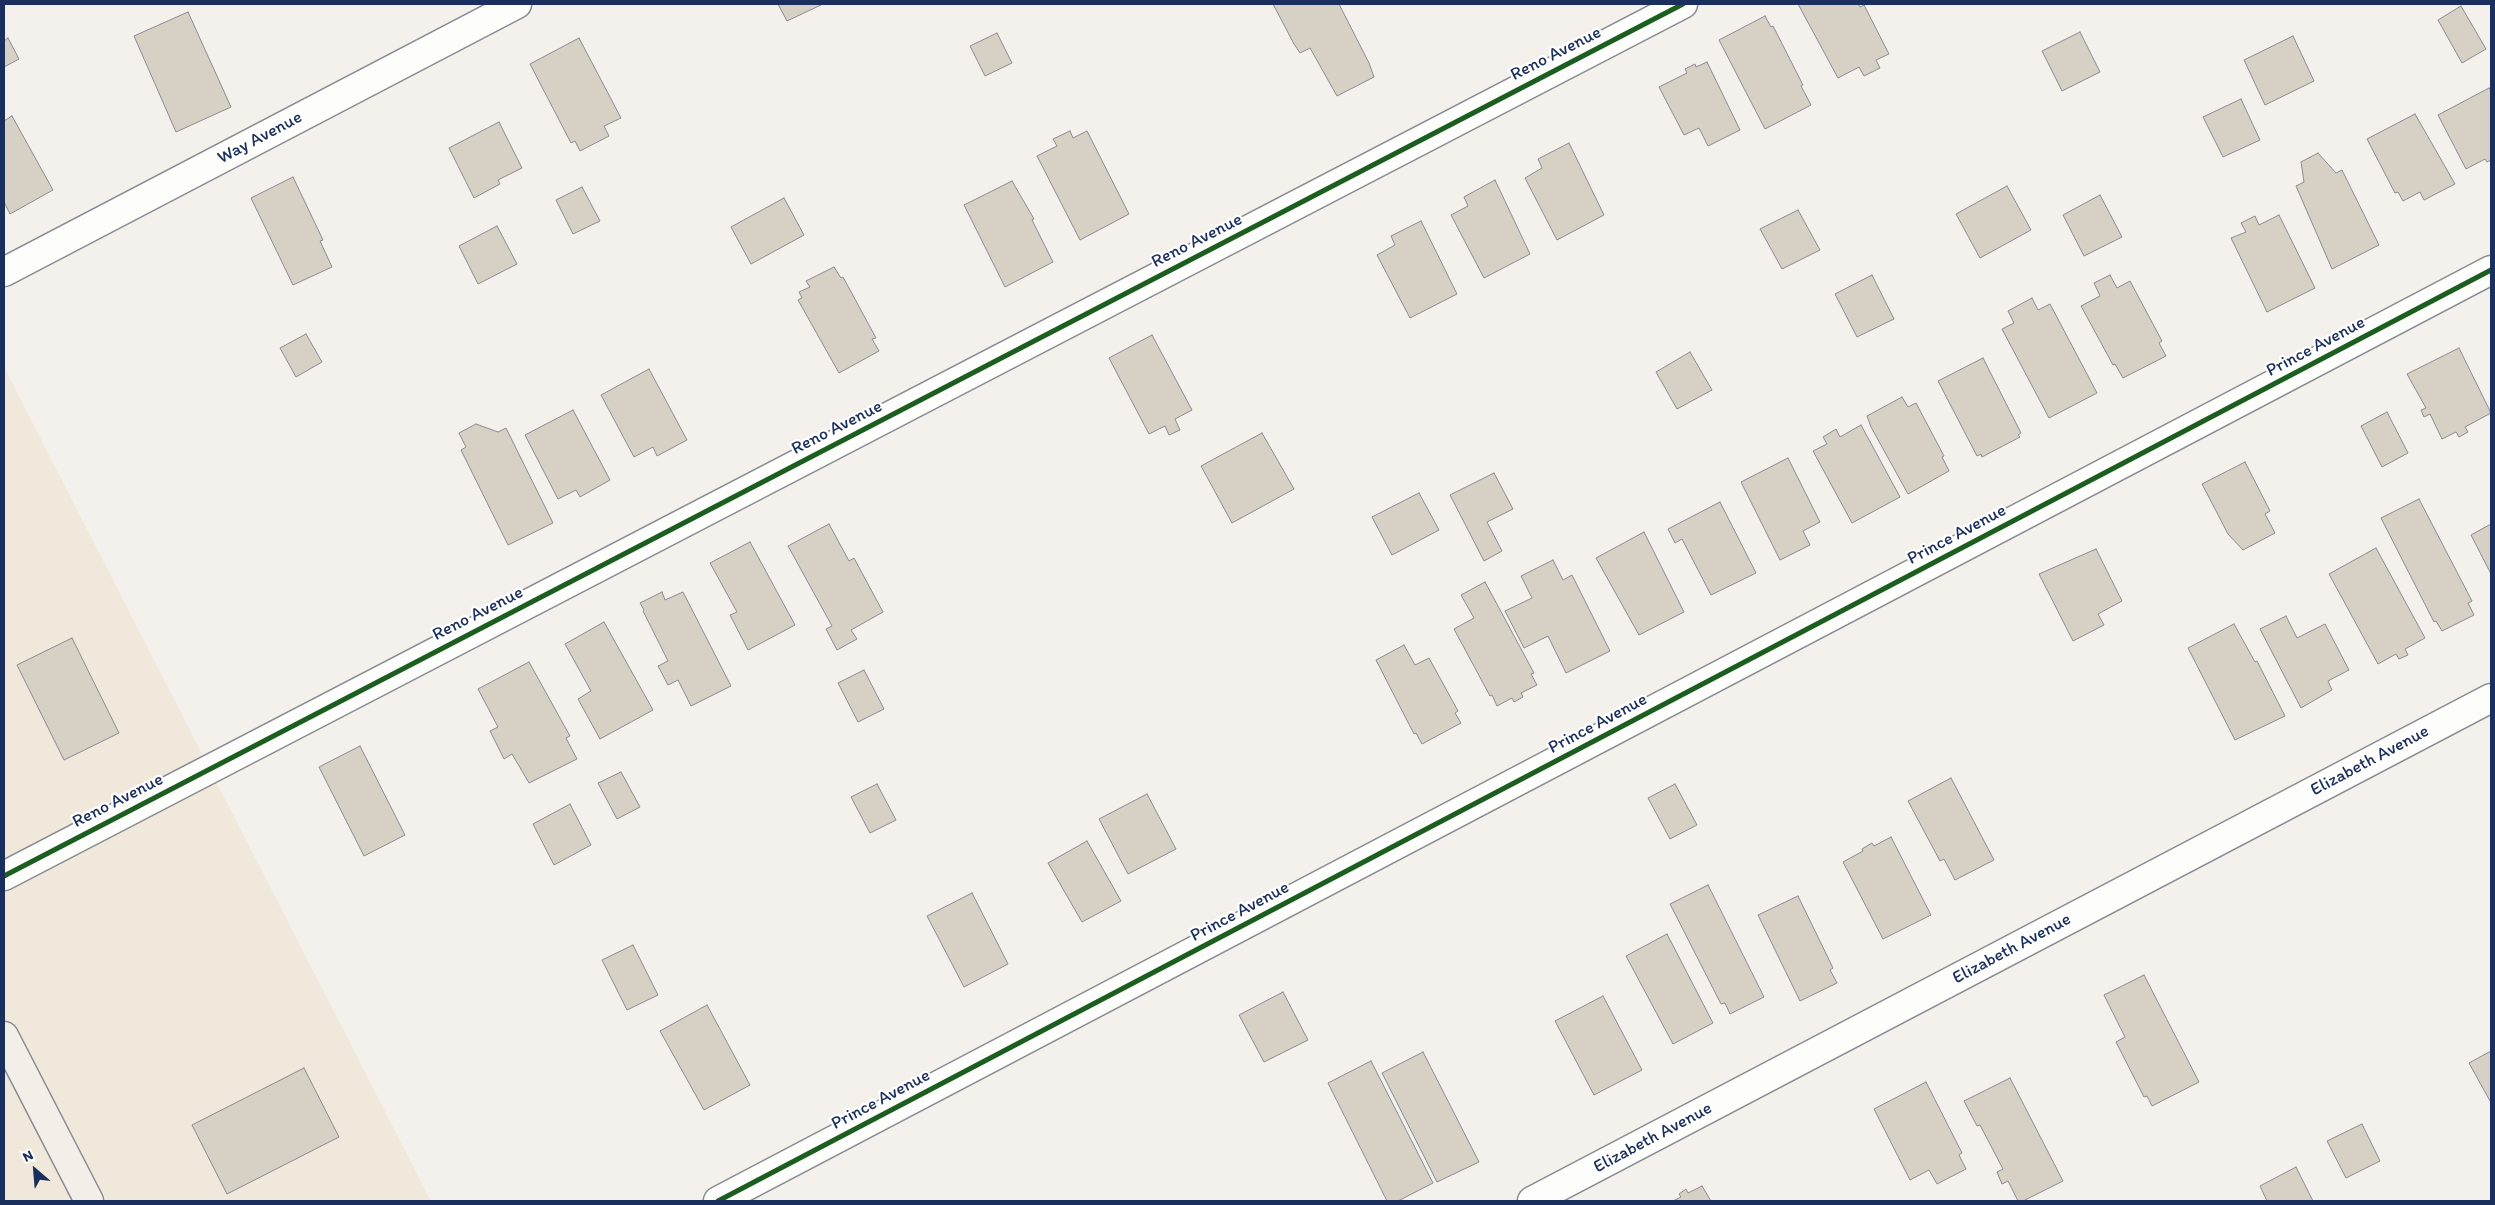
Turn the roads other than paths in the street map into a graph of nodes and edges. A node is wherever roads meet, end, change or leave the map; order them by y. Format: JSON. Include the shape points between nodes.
{"nodes":[{"id":1,"x":517,"y":4,"type":"edge"},
{"id":2,"x":1683,"y":4,"type":"edge"},
{"id":3,"x":2491,"y":270,"type":"edge"},
{"id":4,"x":4,"y":272,"type":"edge"},
{"id":5,"x":2491,"y":698,"type":"edge"},
{"id":6,"x":4,"y":876,"type":"edge"},
{"id":7,"x":4,"y":1036,"type":"edge"},
{"id":8,"x":89,"y":1201,"type":"edge"},
{"id":9,"x":718,"y":1201,"type":"edge"},
{"id":10,"x":1532,"y":1201,"type":"edge"}],
"edges":[{"from":1,"to":4,"type":"street","name":"Way Avenue"},
{"from":2,"to":6,"type":"street","name":"Reno Avenue"},
{"from":3,"to":9,"type":"street","name":"Prince Avenue"},
{"from":5,"to":10,"type":"street","name":"Elizabeth Avenue"},
{"from":7,"to":8,"type":"main road"}]}
